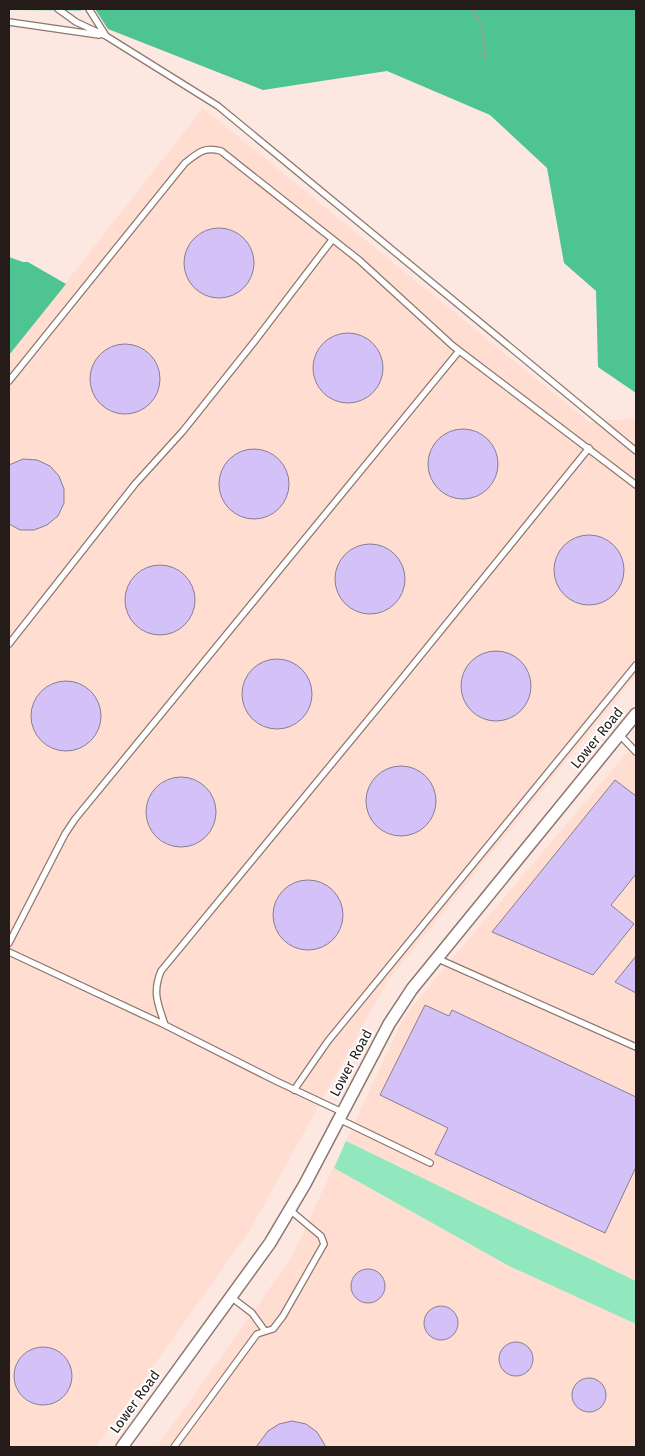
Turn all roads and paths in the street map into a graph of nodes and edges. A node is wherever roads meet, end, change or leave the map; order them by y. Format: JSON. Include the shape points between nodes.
{"nodes":[{"id":1,"x":58,"y":9,"type":"edge"},
{"id":2,"x":89,"y":9,"type":"edge"},
{"id":3,"x":473,"y":9,"type":"edge"},
{"id":4,"x":9,"y":22,"type":"edge"},
{"id":5,"x":106,"y":36,"type":"junction"},
{"id":6,"x":485,"y":57,"type":"dead end"},
{"id":7,"x":332,"y":240,"type":"junction"},
{"id":8,"x":459,"y":351,"type":"junction"},
{"id":9,"x":9,"y":381,"type":"edge"},
{"id":10,"x":589,"y":448,"type":"junction"},
{"id":11,"x":636,"y":451,"type":"edge"},
{"id":12,"x":636,"y":485,"type":"edge"},
{"id":13,"x":9,"y":644,"type":"edge"},
{"id":14,"x":636,"y":665,"type":"edge"},
{"id":15,"x":636,"y":714,"type":"edge"},
{"id":16,"x":619,"y":734,"type":"junction"},
{"id":17,"x":636,"y":752,"type":"edge"},
{"id":18,"x":9,"y":943,"type":"edge"},
{"id":19,"x":9,"y":952,"type":"edge"},
{"id":20,"x":436,"y":958,"type":"junction"},
{"id":21,"x":165,"y":1025,"type":"junction"},
{"id":22,"x":636,"y":1047,"type":"edge"},
{"id":23,"x":294,"y":1090,"type":"junction"},
{"id":24,"x":341,"y":1116,"type":"junction"},
{"id":25,"x":430,"y":1163,"type":"dead end"},
{"id":26,"x":290,"y":1210,"type":"junction"},
{"id":27,"x":231,"y":1297,"type":"junction"},
{"id":28,"x":265,"y":1332,"type":"junction"},
{"id":29,"x":122,"y":1447,"type":"edge"},
{"id":30,"x":174,"y":1447,"type":"edge"}],
"edges":[{"from":1,"to":5,"type":"lane","via":[[76,22]]},
{"from":2,"to":5,"type":"lane"},
{"from":3,"to":6,"type":"path","via":[[482,28]]},
{"from":4,"to":5,"type":"lane"},
{"from":5,"to":11,"type":"lane","via":[[218,106]]},
{"from":7,"to":8,"type":"lane","via":[[359,260]]},
{"from":7,"to":9,"type":"lane","via":[[221,151],[213,148],[204,150],[180,168]]},
{"from":7,"to":13,"type":"lane","via":[[248,350],[183,431],[135,484]]},
{"from":8,"to":10,"type":"lane"},
{"from":8,"to":18,"type":"lane","via":[[75,819]]},
{"from":10,"to":12,"type":"lane"},
{"from":10,"to":21,"type":"lane","via":[[160,971],[156,999]]},
{"from":14,"to":23,"type":"lane","via":[[328,1041]]},
{"from":15,"to":16,"type":"street","name":"Lower Road"},
{"from":16,"to":17,"type":"lane"},
{"from":16,"to":20,"type":"street","name":"Lower Road"},
{"from":19,"to":21,"type":"lane"},
{"from":20,"to":22,"type":"lane"},
{"from":20,"to":24,"type":"street","name":"Lower Road","via":[[389,1024]]},
{"from":21,"to":23,"type":"lane"},
{"from":23,"to":24,"type":"lane"},
{"from":24,"to":25,"type":"lane"},
{"from":24,"to":26,"type":"street","name":"Lower Road"},
{"from":26,"to":27,"type":"street","name":"Lower Road"},
{"from":26,"to":28,"type":"lane","via":[[321,1236],[324,1244],[283,1316],[273,1329]]},
{"from":27,"to":28,"type":"lane","via":[[252,1313]]},
{"from":27,"to":29,"type":"street","name":"Lower Road"},
{"from":28,"to":30,"type":"lane","via":[[257,1334]]}]}
